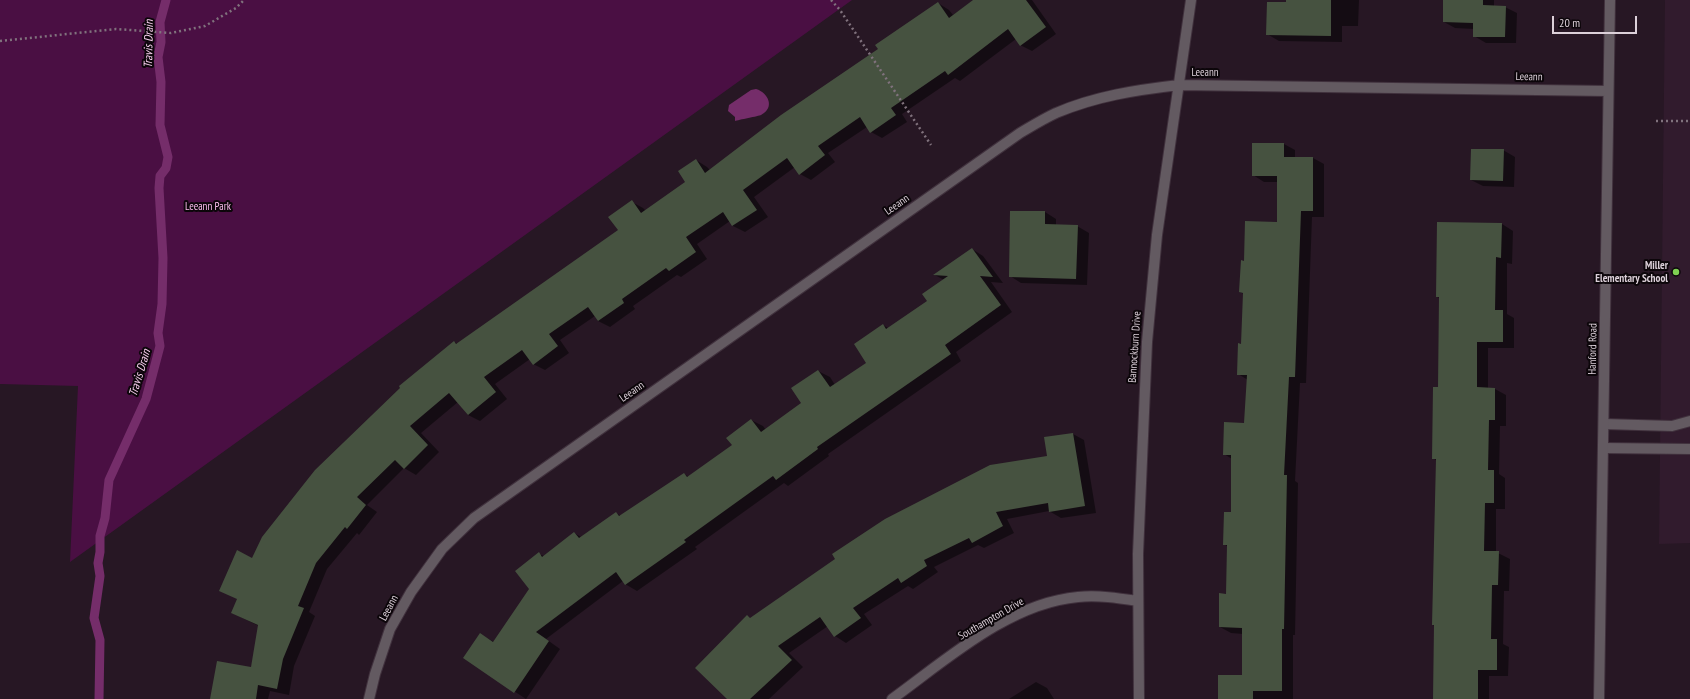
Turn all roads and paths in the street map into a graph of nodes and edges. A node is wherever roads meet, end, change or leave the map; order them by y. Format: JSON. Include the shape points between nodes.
{"nodes":[{"id":1,"x":244,"y":0,"type":"edge"},
{"id":2,"x":831,"y":0,"type":"edge"},
{"id":3,"x":1191,"y":0,"type":"edge"},
{"id":4,"x":1610,"y":0,"type":"edge"},
{"id":5,"x":0,"y":41,"type":"edge"},
{"id":6,"x":1179,"y":85,"type":"junction"},
{"id":7,"x":1608,"y":91,"type":"junction"},
{"id":8,"x":1690,"y":120,"type":"edge"},
{"id":9,"x":1656,"y":121,"type":"dead end"},
{"id":10,"x":931,"y":145,"type":"dead end"},
{"id":11,"x":1690,"y":421,"type":"edge"},
{"id":12,"x":1604,"y":424,"type":"junction"},
{"id":13,"x":1603,"y":448,"type":"junction"},
{"id":14,"x":1690,"y":449,"type":"edge"},
{"id":15,"x":1138,"y":601,"type":"junction"},
{"id":16,"x":369,"y":699,"type":"edge"},
{"id":17,"x":892,"y":699,"type":"edge"},
{"id":18,"x":1139,"y":699,"type":"edge"},
{"id":19,"x":1598,"y":699,"type":"edge"}],
"edges":[{"from":1,"to":5,"type":"path","via":[[236,8],[205,26],[171,33],[116,29]]},
{"from":2,"to":10,"type":"path"},
{"from":3,"to":6,"type":"street","name":"Bannockburn Drive"},
{"from":4,"to":7,"type":"street","name":"Hanford Road"},
{"from":6,"to":7,"type":"street","name":"Leeann"},
{"from":6,"to":15,"type":"street","name":"Bannockburn Drive","via":[[1157,235],[1147,342]]},
{"from":6,"to":16,"type":"street","name":"Leeann","via":[[1135,90],[1092,100],[1055,114],[1020,133],[474,518],[442,549],[411,592],[390,629]]},
{"from":7,"to":12,"type":"street","name":"Hanford Road"},
{"from":8,"to":9,"type":"path"},
{"from":11,"to":12,"type":"street","via":[[1672,426]]},
{"from":12,"to":13,"type":"street","name":"Hanford Road"},
{"from":13,"to":14,"type":"street"},
{"from":13,"to":19,"type":"street","name":"Hanford Road"},
{"from":15,"to":17,"type":"street","name":"Southampton Drive","via":[[1077,597],[1046,603],[1018,615],[978,638]]},
{"from":15,"to":18,"type":"street","name":"Bannockburn Drive"}]}
